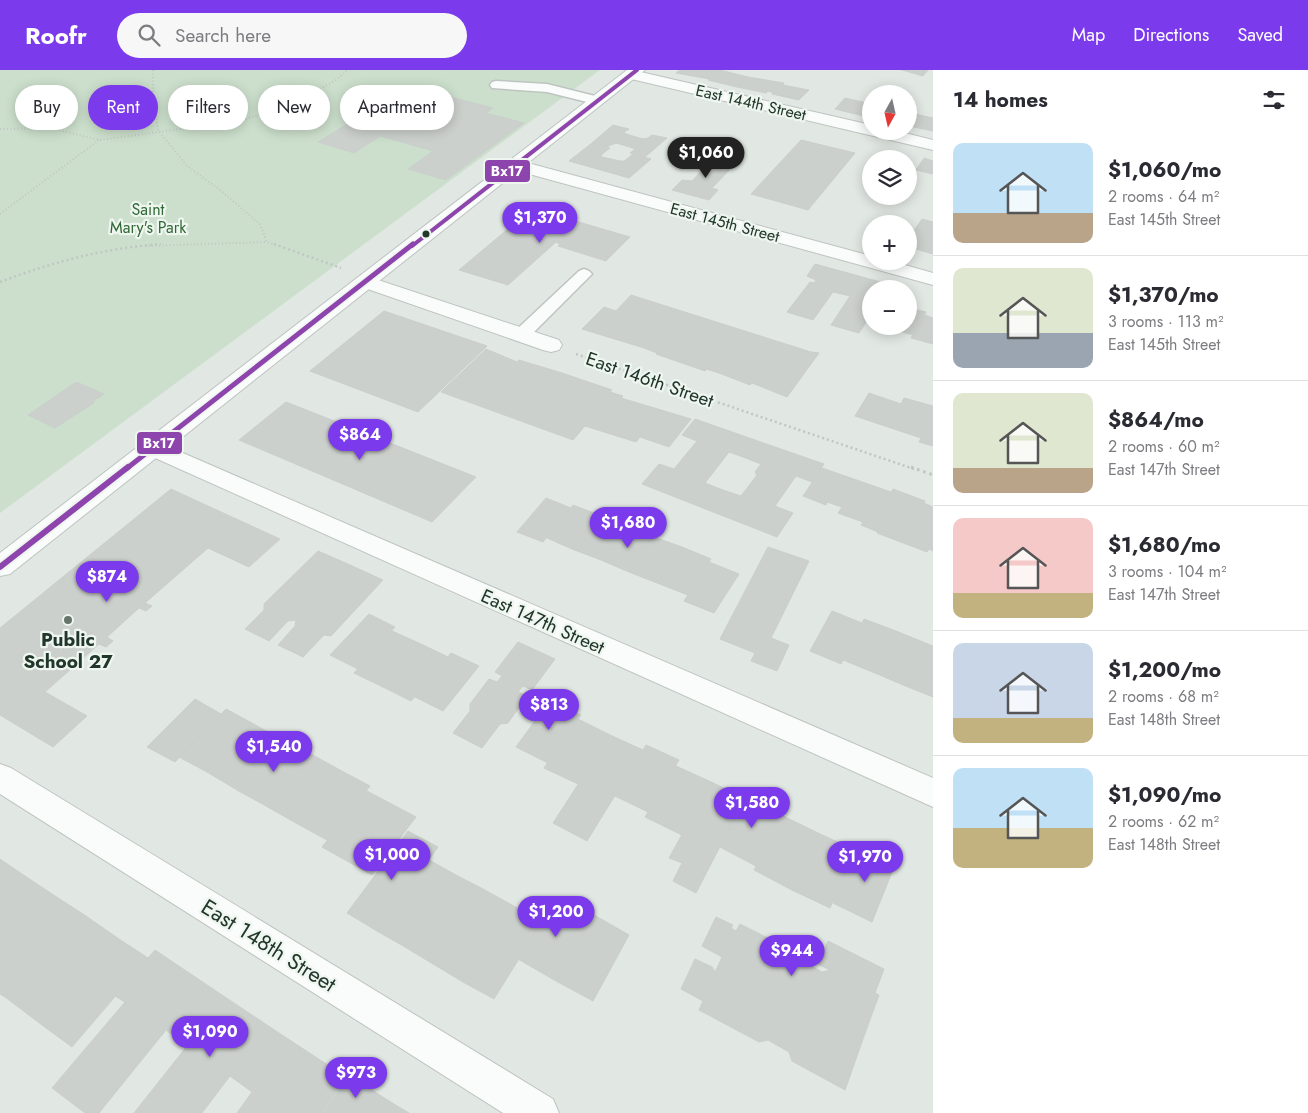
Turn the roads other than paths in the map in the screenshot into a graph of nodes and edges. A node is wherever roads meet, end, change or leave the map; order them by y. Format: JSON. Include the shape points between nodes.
{"nodes":[{"id":1,"x":634,"y":72,"type":"edge"},
{"id":2,"x":496,"y":85,"type":"dead end"},
{"id":3,"x":599,"y":101,"type":"junction"},
{"id":4,"x":862,"y":128,"type":"edge"},
{"id":5,"x":913,"y":140,"type":"edge"},
{"id":6,"x":933,"y":145,"type":"edge"},
{"id":7,"x":518,"y":165,"type":"junction"},
{"id":8,"x":584,"y":274,"type":"dead end"},
{"id":9,"x":933,"y":279,"type":"edge"},
{"id":10,"x":366,"y":282,"type":"junction"},
{"id":11,"x":521,"y":335,"type":"junction"},
{"id":12,"x":551,"y":345,"type":"road end"},
{"id":13,"x":153,"y":448,"type":"junction"},
{"id":14,"x":0,"y":567,"type":"edge"},
{"id":15,"x":0,"y":777,"type":"edge"},
{"id":16,"x":933,"y":793,"type":"edge"},
{"id":17,"x":539,"y":1113,"type":"edge"}],
"edges":[{"from":1,"to":3,"type":"street"},
{"from":1,"to":4,"type":"street","name":"East 144th Street"},
{"from":2,"to":3,"type":"lane","via":[[547,88]]},
{"from":3,"to":7,"type":"street"},
{"from":5,"to":6,"type":"street"},
{"from":7,"to":9,"type":"street","name":"East 145th Street"},
{"from":7,"to":10,"type":"street"},
{"from":8,"to":11,"type":"lane"},
{"from":10,"to":11,"type":"street"},
{"from":10,"to":13,"type":"street"},
{"from":11,"to":12,"type":"street"},
{"from":13,"to":14,"type":"street"},
{"from":13,"to":16,"type":"street","name":"East 147th Street"},
{"from":15,"to":17,"type":"street","name":"East 148th Street"}]}
